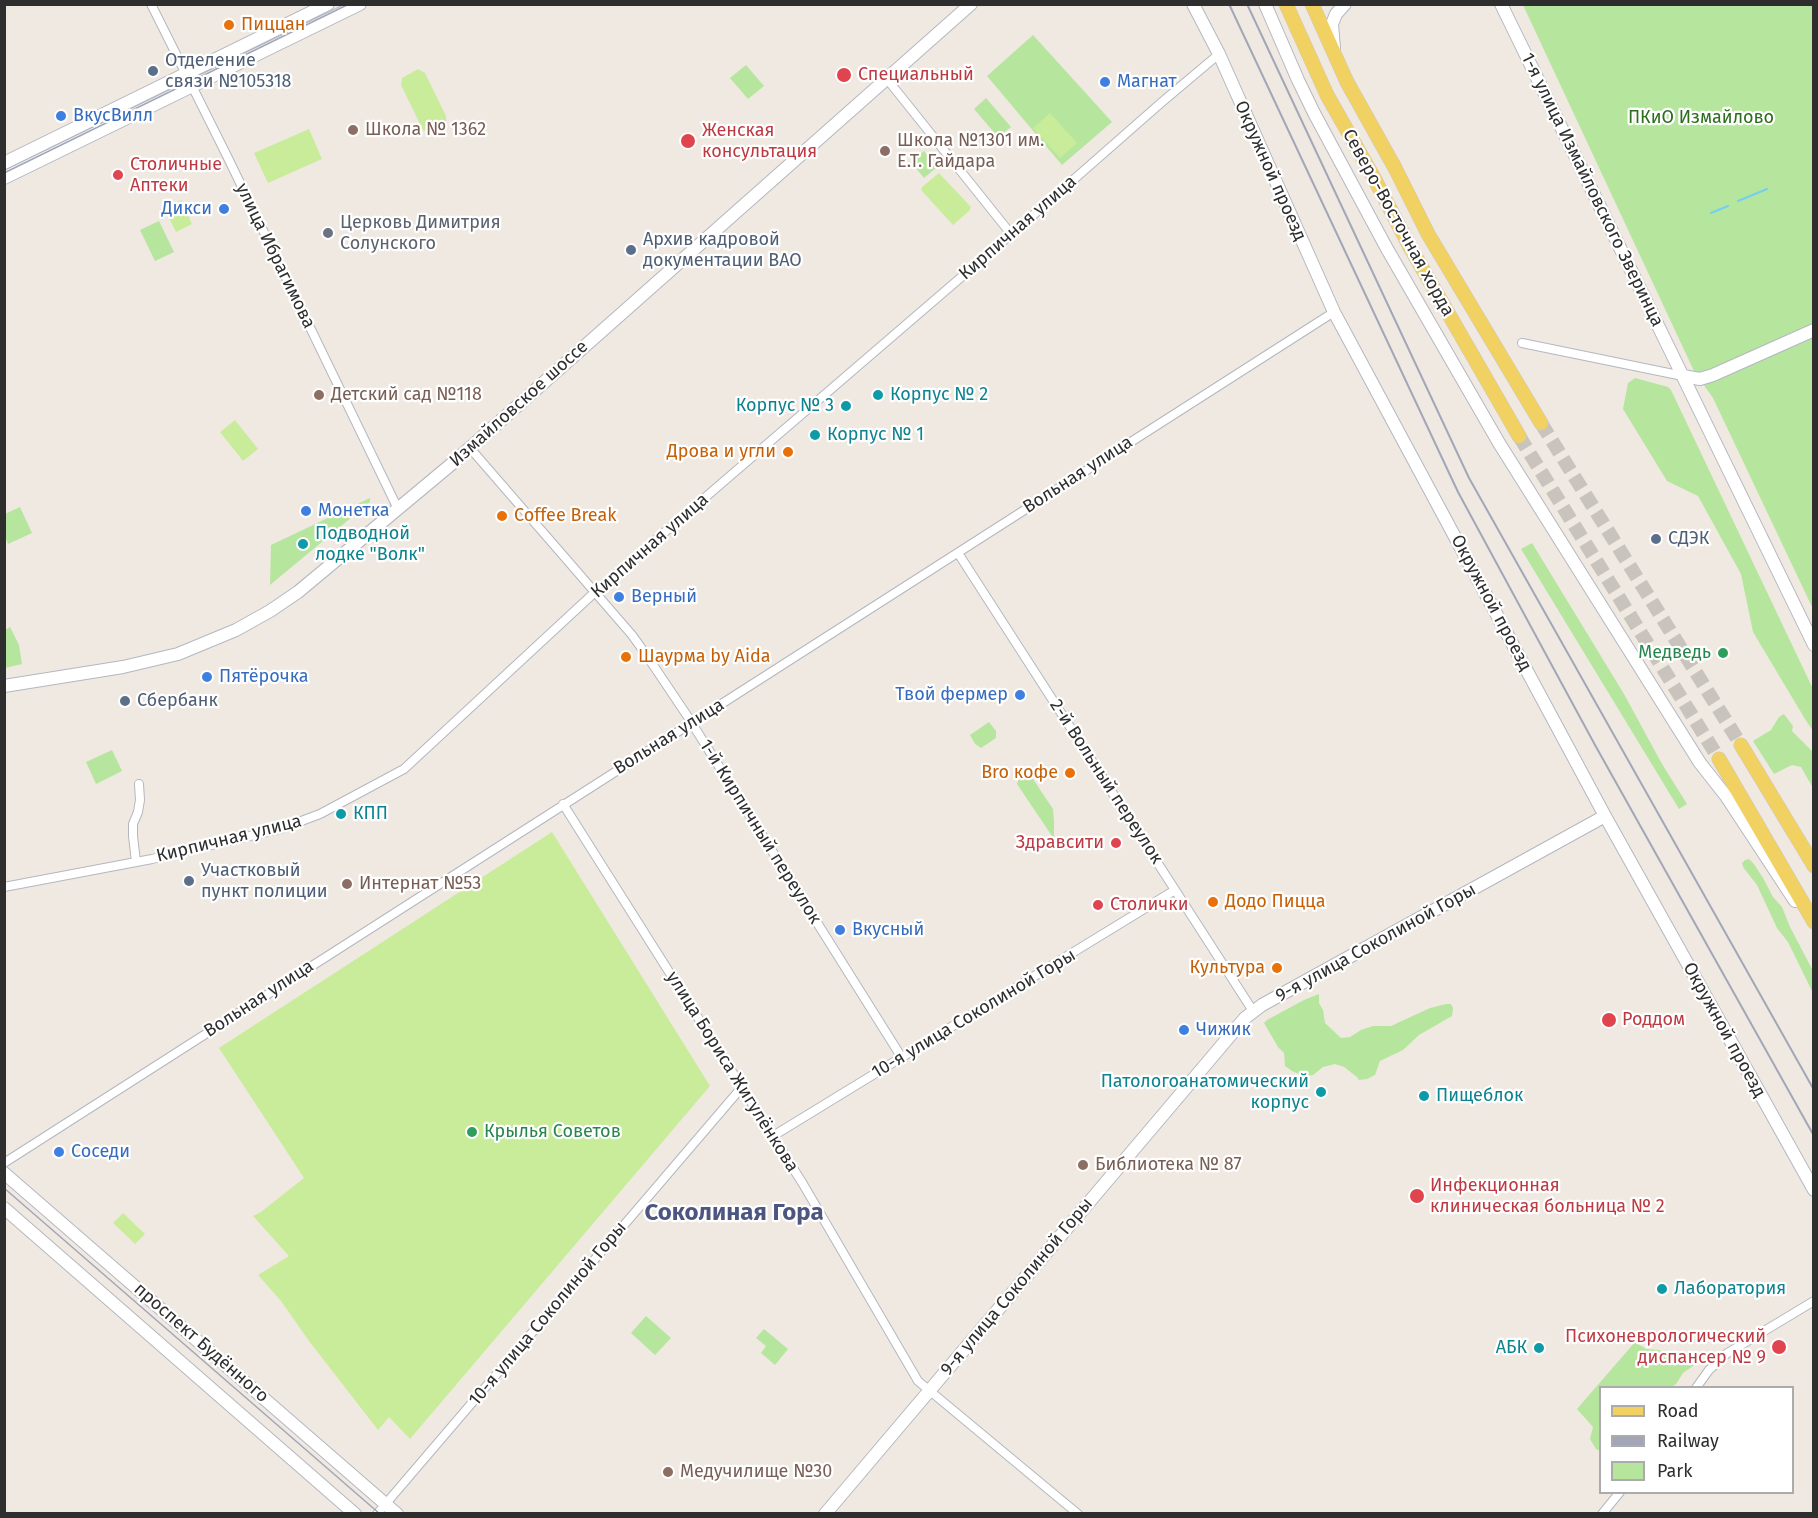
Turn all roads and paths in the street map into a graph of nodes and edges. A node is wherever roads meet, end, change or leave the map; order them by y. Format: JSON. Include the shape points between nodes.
{"nodes":[{"id":1,"x":151,"y":4,"type":"edge"},
{"id":2,"x":328,"y":4,"type":"edge"},
{"id":3,"x":360,"y":4,"type":"edge"},
{"id":4,"x":971,"y":4,"type":"edge"},
{"id":5,"x":1193,"y":4,"type":"edge"},
{"id":6,"x":1265,"y":4,"type":"edge"},
{"id":7,"x":1286,"y":4,"type":"edge"},
{"id":8,"x":1312,"y":4,"type":"edge"},
{"id":9,"x":1345,"y":4,"type":"edge"},
{"id":10,"x":1501,"y":4,"type":"edge"},
{"id":11,"x":1219,"y":54,"type":"junction"},
{"id":12,"x":1336,"y":58,"type":"junction"},
{"id":13,"x":185,"y":74,"type":"junction"},
{"id":14,"x":886,"y":79,"type":"junction"},
{"id":15,"x":192,"y":86,"type":"junction"},
{"id":16,"x":4,"y":163,"type":"edge"},
{"id":17,"x":4,"y":178,"type":"edge"},
{"id":18,"x":1011,"y":234,"type":"junction"},
{"id":19,"x":1334,"y":312,"type":"junction"},
{"id":20,"x":1814,"y":330,"type":"edge"},
{"id":21,"x":1522,"y":343,"type":"dead end"},
{"id":22,"x":1683,"y":376,"type":"junction"},
{"id":23,"x":1540,"y":423,"type":"tunnel mouth"},
{"id":24,"x":1519,"y":436,"type":"tunnel mouth"},
{"id":25,"x":470,"y":448,"type":"junction"},
{"id":26,"x":399,"y":509,"type":"junction"},
{"id":27,"x":958,"y":553,"type":"junction"},
{"id":28,"x":594,"y":593,"type":"junction"},
{"id":29,"x":1814,"y":645,"type":"edge"},
{"id":30,"x":4,"y":686,"type":"edge"},
{"id":31,"x":691,"y":723,"type":"junction"},
{"id":32,"x":1741,"y":745,"type":"tunnel mouth"},
{"id":33,"x":1719,"y":759,"type":"tunnel mouth"},
{"id":34,"x":139,"y":784,"type":"dead end"},
{"id":35,"x":563,"y":804,"type":"junction"},
{"id":36,"x":1605,"y":816,"type":"junction"},
{"id":37,"x":136,"y":862,"type":"junction"},
{"id":38,"x":1814,"y":866,"type":"edge"},
{"id":39,"x":4,"y":887,"type":"edge"},
{"id":40,"x":1175,"y":890,"type":"junction"},
{"id":41,"x":1814,"y":922,"type":"edge"},
{"id":42,"x":1814,"y":929,"type":"edge"},
{"id":43,"x":1253,"y":1011,"type":"junction"},
{"id":44,"x":902,"y":1058,"type":"junction"},
{"id":45,"x":742,"y":1087,"type":"junction"},
{"id":46,"x":773,"y":1136,"type":"junction"},
{"id":47,"x":4,"y":1163,"type":"edge"},
{"id":48,"x":4,"y":1173,"type":"edge"},
{"id":49,"x":1814,"y":1190,"type":"edge"},
{"id":50,"x":4,"y":1208,"type":"edge"},
{"id":51,"x":1814,"y":1301,"type":"edge"},
{"id":52,"x":1697,"y":1386,"type":"edge"},
{"id":53,"x":930,"y":1390,"type":"junction"},
{"id":54,"x":1618,"y":1494,"type":"edge"},
{"id":55,"x":386,"y":1503,"type":"junction"},
{"id":56,"x":355,"y":1514,"type":"edge"},
{"id":57,"x":377,"y":1514,"type":"edge"},
{"id":58,"x":397,"y":1514,"type":"edge"},
{"id":59,"x":825,"y":1514,"type":"edge"},
{"id":60,"x":1078,"y":1514,"type":"edge"},
{"id":61,"x":1602,"y":1514,"type":"edge"}],
"edges":[{"from":1,"to":13,"type":"street","name":"улица Ибрагимова"},
{"from":2,"to":13,"type":"main road"},
{"from":3,"to":15,"type":"main road"},
{"from":4,"to":14,"type":"main road","name":"Измайловское шоссе"},
{"from":5,"to":11,"type":"main road","name":"Окружной проезд"},
{"from":6,"to":42,"type":"main road","via":[[1314,113],[1499,443],[1701,764]]},
{"from":7,"to":24,"type":"main road","name":"Северо-Восточная хорда","via":[[1327,95]]},
{"from":8,"to":12,"type":"main road","name":"Северо-Восточная хорда"},
{"from":9,"to":12,"type":"main road","via":[[1332,24]]},
{"from":10,"to":22,"type":"main road","name":"1-я улица Измайловского Зверинца"},
{"from":11,"to":18,"type":"street","name":"Кирпичная улица"},
{"from":11,"to":19,"type":"main road","name":"Окружной проезд"},
{"from":12,"to":23,"type":"main road","name":"Северо-Восточная хорда","via":[[1428,234]]},
{"from":13,"to":15,"type":"street","name":"улица Ибрагимова"},
{"from":13,"to":16,"type":"main road"},
{"from":14,"to":18,"type":"street"},
{"from":14,"to":25,"type":"main road","name":"Измайловское шоссе"},
{"from":15,"to":17,"type":"main road"},
{"from":15,"to":26,"type":"street","name":"улица Ибрагимова"},
{"from":18,"to":28,"type":"street","name":"Кирпичная улица"},
{"from":19,"to":27,"type":"street","name":"Вольная улица"},
{"from":19,"to":36,"type":"main road","name":"Окружной проезд"},
{"from":20,"to":22,"type":"main road","via":[[1707,378]]},
{"from":21,"to":22,"type":"street"},
{"from":22,"to":29,"type":"main road","name":"1-я улица Измайловского Зверинца"},
{"from":25,"to":26,"type":"main road","name":"Измайловское шоссе"},
{"from":25,"to":28,"type":"street","name":"1-й Кирпичный переулок"},
{"from":26,"to":30,"type":"main road","name":"Измайловское шоссе","via":[[298,592],[236,630],[152,661]]},
{"from":27,"to":31,"type":"street","name":"Вольная улица"},
{"from":27,"to":40,"type":"street","name":"2-й Вольный переулок"},
{"from":28,"to":31,"type":"street","name":"1-й Кирпичный переулок","via":[[647,656]]},
{"from":28,"to":37,"type":"street","name":"Кирпичная улица","via":[[404,769],[303,822]]},
{"from":31,"to":35,"type":"street","name":"Вольная улица"},
{"from":31,"to":44,"type":"street","name":"1-й Кирпичный переулок"},
{"from":32,"to":38,"type":"main road"},
{"from":33,"to":41,"type":"main road"},
{"from":34,"to":37,"type":"street","via":[[140,800],[133,824]]},
{"from":35,"to":45,"type":"street","name":"улица Бориса Жигулёнкова"},
{"from":35,"to":47,"type":"street","name":"Вольная улица"},
{"from":36,"to":43,"type":"main road","name":"9-я улица Соколиной Горы"},
{"from":36,"to":49,"type":"main road","name":"Окружной проезд"},
{"from":37,"to":39,"type":"street","name":"Кирпичная улица"},
{"from":40,"to":43,"type":"street","name":"2-й Вольный переулок"},
{"from":40,"to":44,"type":"street","name":"10-я улица Соколиной Горы"},
{"from":43,"to":53,"type":"main road","name":"9-я улица Соколиной Горы"},
{"from":44,"to":46,"type":"street","name":"10-я улица Соколиной Горы"},
{"from":45,"to":46,"type":"street","name":"улица Бориса Жигулёнкова"},
{"from":45,"to":55,"type":"street","name":"10-я улица Соколиной Горы"},
{"from":46,"to":53,"type":"street","name":"улица Бориса Жигулёнкова","via":[[918,1381]]},
{"from":48,"to":55,"type":"main road","name":"проспект Будённого"},
{"from":50,"to":56,"type":"main road","name":"проспект Будённого"},
{"from":51,"to":52,"type":"street","via":[[1726,1354]]},
{"from":53,"to":59,"type":"main road","name":"9-я улица Соколиной Горы"},
{"from":53,"to":60,"type":"street","name":"улица Бориса Жигулёнкова"},
{"from":54,"to":61,"type":"street"},
{"from":55,"to":57,"type":"street","name":"10-я улица Соколиной Горы"},
{"from":55,"to":58,"type":"main road","name":"проспект Будённого"}]}
